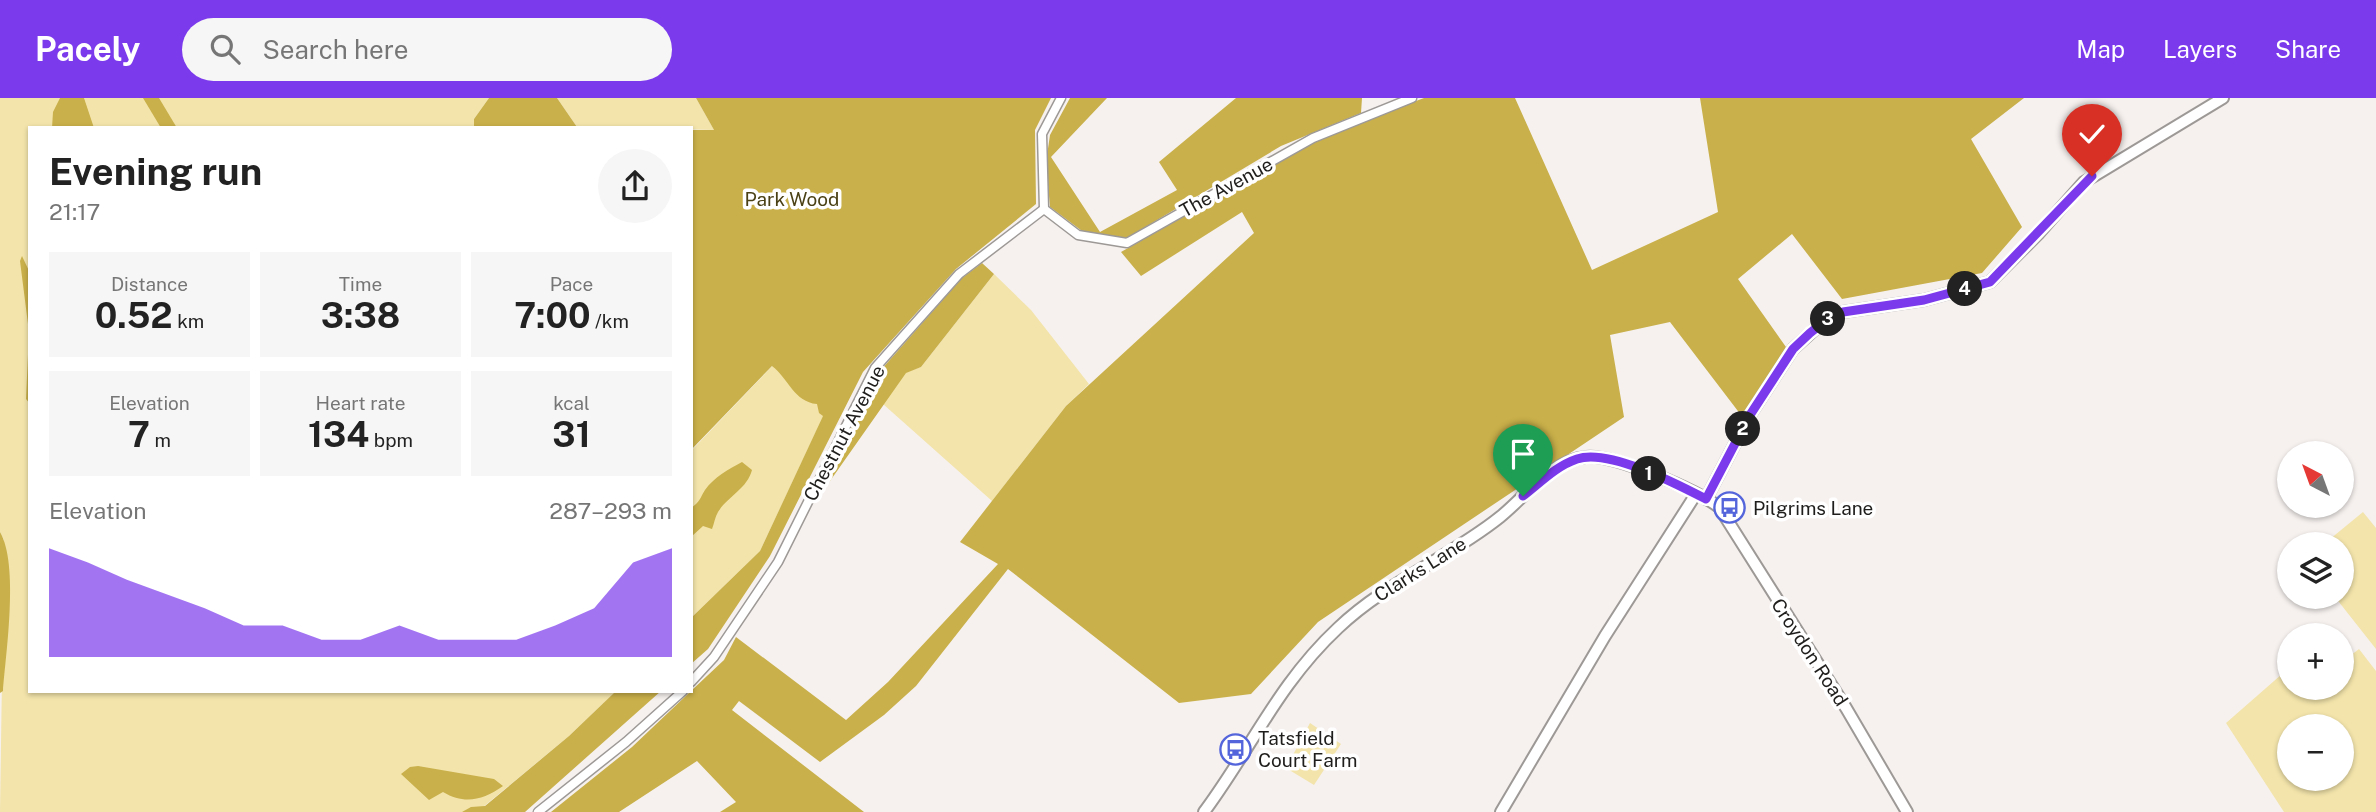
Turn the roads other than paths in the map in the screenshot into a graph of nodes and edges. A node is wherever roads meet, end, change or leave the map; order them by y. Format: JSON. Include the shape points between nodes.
{"nodes":[{"id":1,"x":1061,"y":98,"type":"edge"},
{"id":2,"x":1412,"y":98,"type":"edge"},
{"id":3,"x":2223,"y":98,"type":"edge"},
{"id":4,"x":1044,"y":209,"type":"junction"},
{"id":5,"x":1701,"y":496,"type":"junction"},
{"id":6,"x":693,"y":680,"type":"edge"},
{"id":7,"x":681,"y":693,"type":"edge"},
{"id":8,"x":538,"y":812,"type":"edge"},
{"id":9,"x":1204,"y":812,"type":"edge"},
{"id":10,"x":1501,"y":812,"type":"edge"},
{"id":11,"x":1907,"y":812,"type":"edge"}],
"edges":[{"from":1,"to":4,"type":"street","via":[[1042,134]]},
{"from":2,"to":4,"type":"street","name":"The Avenue","via":[[1313,138],[1127,243],[1078,235]]},
{"from":3,"to":5,"type":"street","via":[[2084,182],[1990,282],[1924,300],[1843,312],[1825,321],[1793,349]]},
{"from":4,"to":6,"type":"street","name":"Chestnut Avenue","via":[[960,274],[875,368],[778,562],[714,657]]},
{"from":5,"to":9,"type":"street","name":"Clarks Lane","via":[[1596,456],[1556,470],[1500,517],[1385,590],[1339,626],[1278,695]]},
{"from":5,"to":10,"type":"street","via":[[1605,636]]},
{"from":5,"to":11,"type":"street","name":"Croydon Road","via":[[1729,519]]},
{"from":7,"to":8,"type":"street"}]}
